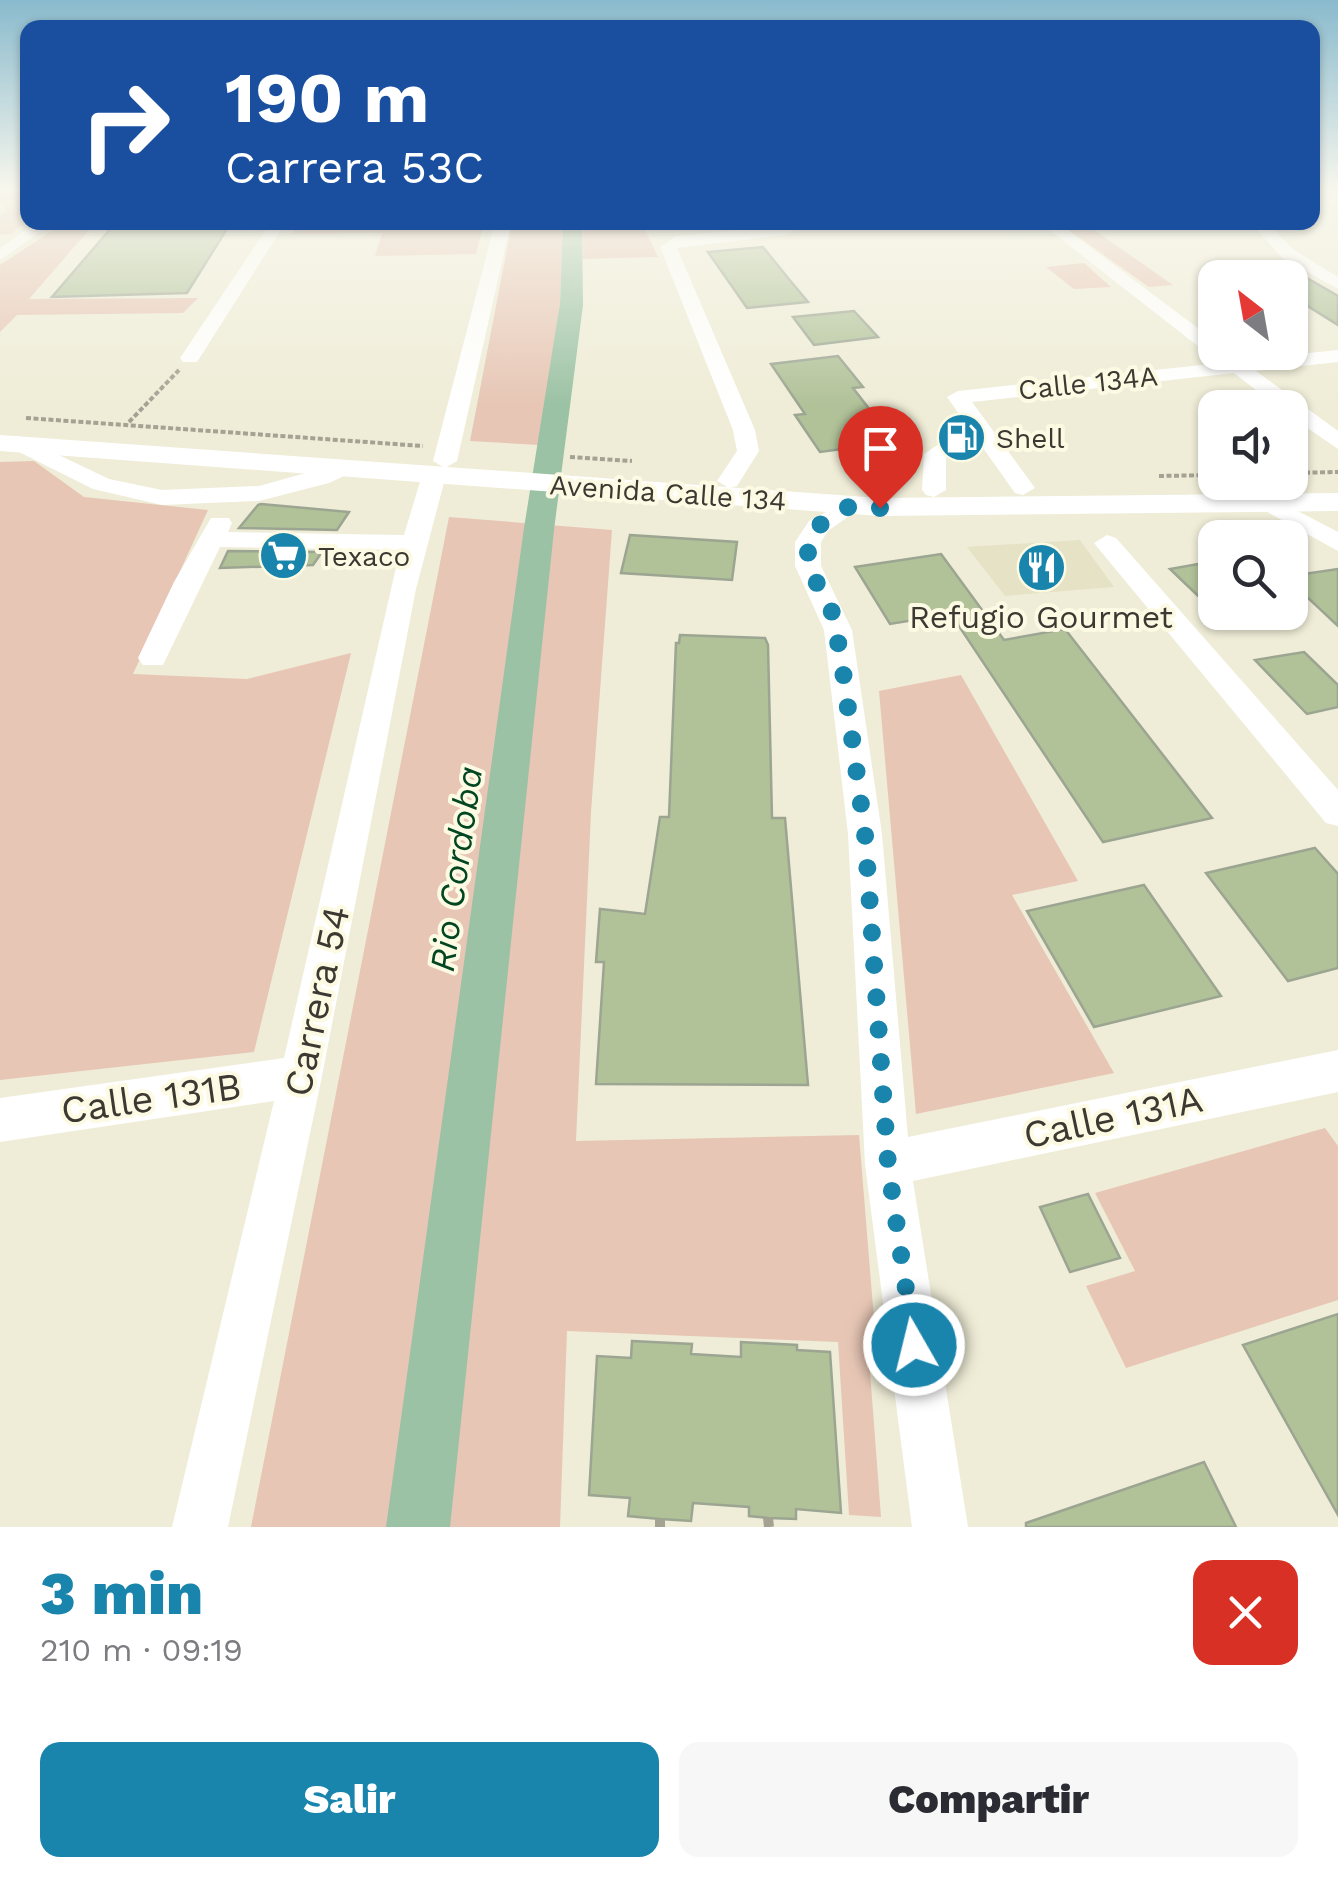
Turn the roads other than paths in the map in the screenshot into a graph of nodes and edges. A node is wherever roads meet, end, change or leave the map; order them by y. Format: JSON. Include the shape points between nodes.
{"nodes":[{"id":1,"x":252,"y":262,"type":"edge"},
{"id":2,"x":493,"y":262,"type":"edge"},
{"id":3,"x":674,"y":262,"type":"edge"},
{"id":4,"x":1099,"y":262,"type":"edge"},
{"id":5,"x":1302,"y":262,"type":"edge"},
{"id":6,"x":1338,"y":284,"type":"edge"},
{"id":7,"x":1198,"y":337,"type":"edge"},
{"id":8,"x":1338,"y":356,"type":"edge"},
{"id":9,"x":190,"y":358,"type":"road end"},
{"id":10,"x":1308,"y":359,"type":"edge"},
{"id":11,"x":1210,"y":370,"type":"edge"},
{"id":12,"x":1243,"y":370,"type":"edge"},
{"id":13,"x":1327,"y":424,"type":"edge"},
{"id":14,"x":9,"y":434,"type":"edge"},
{"id":15,"x":1338,"y":442,"type":"edge"},
{"id":16,"x":948,"y":445,"type":"dead end"},
{"id":17,"x":442,"y":461,"type":"junction"},
{"id":18,"x":349,"y":468,"type":"junction"},
{"id":19,"x":588,"y":479,"type":"junction"},
{"id":20,"x":729,"y":480,"type":"junction"},
{"id":21,"x":1338,"y":484,"type":"edge"},
{"id":22,"x":1023,"y":488,"type":"junction"},
{"id":23,"x":934,"y":490,"type":"junction"},
{"id":24,"x":234,"y":498,"type":"junction"},
{"id":25,"x":1338,"y":502,"type":"edge"},
{"id":26,"x":1270,"y":504,"type":"junction"},
{"id":27,"x":850,"y":506,"type":"junction"},
{"id":28,"x":211,"y":540,"type":"junction"},
{"id":29,"x":415,"y":543,"type":"junction"},
{"id":30,"x":1108,"y":543,"type":"dead end"},
{"id":31,"x":1338,"y":543,"type":"edge"},
{"id":32,"x":152,"y":658,"type":"dead end"},
{"id":33,"x":1338,"y":813,"type":"edge"},
{"id":34,"x":1338,"y":1071,"type":"edge"},
{"id":35,"x":301,"y":1076,"type":"junction"},
{"id":36,"x":0,"y":1120,"type":"edge"},
{"id":37,"x":888,"y":1164,"type":"junction"},
{"id":38,"x":200,"y":1527,"type":"edge"},
{"id":39,"x":940,"y":1527,"type":"edge"}],
"edges":[{"from":1,"to":9,"type":"street"},
{"from":2,"to":17,"type":"street","name":"Carrera 54"},
{"from":3,"to":20,"type":"street","via":[[744,430],[748,451]]},
{"from":4,"to":7,"type":"street"},
{"from":5,"to":6,"type":"street"},
{"from":8,"to":10,"type":"street","name":"Calle 134A"},
{"from":11,"to":22,"type":"street","name":"Calle 134A","via":[[958,397],[986,445]]},
{"from":12,"to":13,"type":"street"},
{"from":13,"to":15,"type":"street"},
{"from":14,"to":17,"type":"main road","name":"Avenida Calle 134","via":[[122,429]]},
{"from":14,"to":18,"type":"main road","name":"Avenida Calle 134"},
{"from":14,"to":24,"type":"street","via":[[103,485]]},
{"from":16,"to":23,"type":"street","via":[[935,454]]},
{"from":17,"to":18,"type":"main road","name":"Avenida Calle 134"},
{"from":17,"to":19,"type":"main road","name":"Avenida Calle 134"},
{"from":17,"to":29,"type":"street","name":"Carrera 54"},
{"from":18,"to":24,"type":"street"},
{"from":19,"to":20,"type":"main road","name":"Avenida Calle 134"},
{"from":19,"to":27,"type":"main road","name":"Avenida Calle 134"},
{"from":20,"to":23,"type":"main road","name":"Avenida Calle 134"},
{"from":21,"to":22,"type":"main road","name":"Avenida Calle 134"},
{"from":22,"to":23,"type":"main road","name":"Avenida Calle 134"},
{"from":24,"to":28,"type":"street"},
{"from":25,"to":26,"type":"main road","name":"Avenida Calle 134"},
{"from":26,"to":27,"type":"main road","name":"Avenida Calle 134"},
{"from":26,"to":31,"type":"street"},
{"from":27,"to":37,"type":"street","via":[[818,526],[808,542],[808,566],[838,630],[865,834]]},
{"from":28,"to":29,"type":"street"},
{"from":28,"to":32,"type":"street"},
{"from":29,"to":35,"type":"street","name":"Carrera 54"},
{"from":30,"to":33,"type":"street"},
{"from":34,"to":37,"type":"street","name":"Calle 131A"},
{"from":35,"to":36,"type":"street","name":"Calle 131B"},
{"from":35,"to":38,"type":"street","name":"Carrera 54"},
{"from":37,"to":39,"type":"street"}]}
